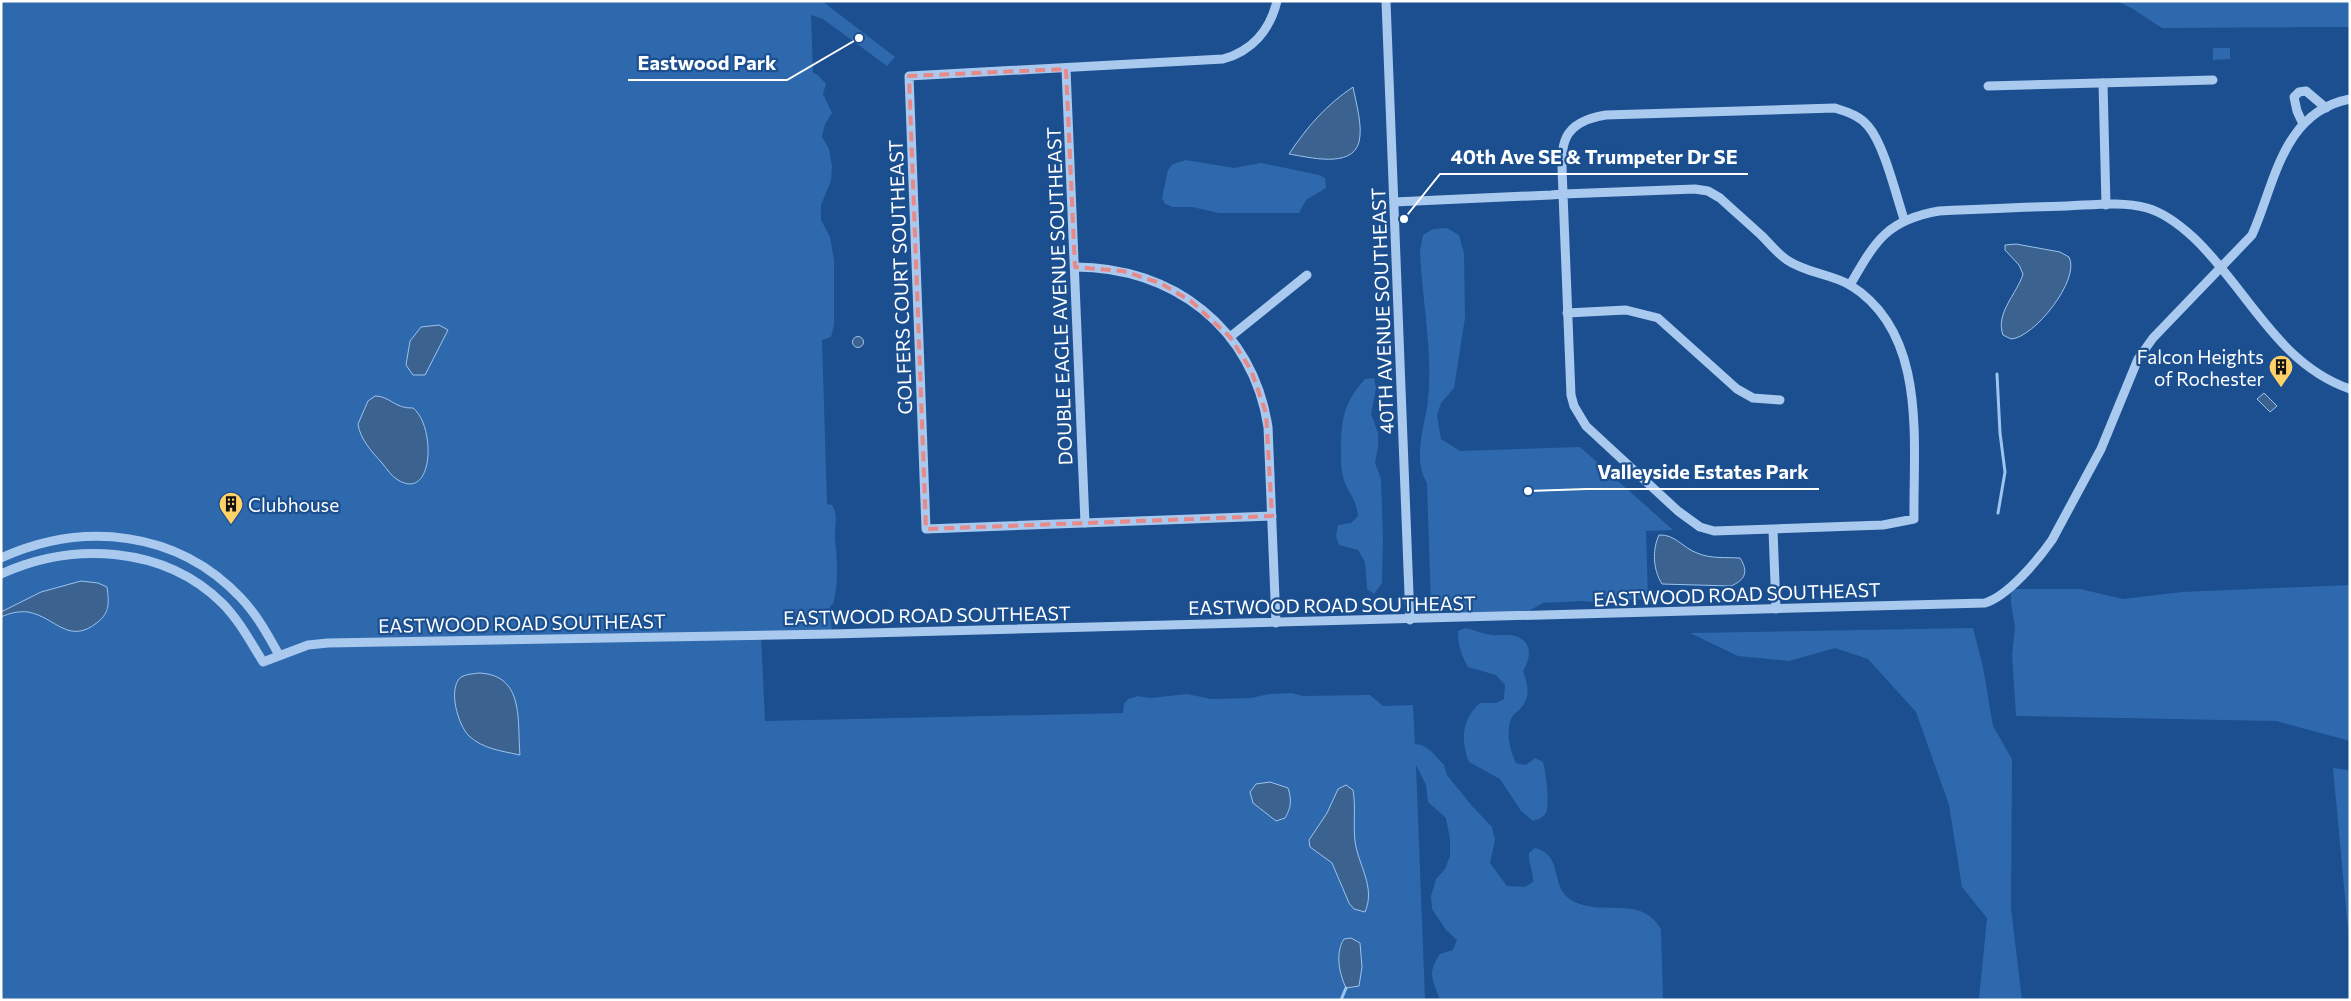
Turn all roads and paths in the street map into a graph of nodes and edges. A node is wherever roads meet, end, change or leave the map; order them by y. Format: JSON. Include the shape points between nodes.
{"nodes":[{"id":1,"x":1278,"y":1,"type":"edge"},
{"id":2,"x":1386,"y":1,"type":"edge"},
{"id":3,"x":1066,"y":69,"type":"junction"},
{"id":4,"x":2213,"y":80,"type":"dead end"},
{"id":5,"x":2103,"y":83,"type":"junction"},
{"id":6,"x":1988,"y":86,"type":"dead end"},
{"id":7,"x":2350,"y":99,"type":"edge"},
{"id":8,"x":2326,"y":108,"type":"junction"},
{"id":9,"x":2303,"y":124,"type":"junction"},
{"id":10,"x":1563,"y":194,"type":"junction"},
{"id":11,"x":1394,"y":202,"type":"junction"},
{"id":12,"x":2106,"y":204,"type":"junction"},
{"id":13,"x":1904,"y":219,"type":"junction"},
{"id":14,"x":2222,"y":266,"type":"junction"},
{"id":15,"x":1075,"y":267,"type":"junction"},
{"id":16,"x":1307,"y":275,"type":"dead end"},
{"id":17,"x":1850,"y":285,"type":"junction"},
{"id":18,"x":1567,"y":314,"type":"junction"},
{"id":19,"x":1230,"y":337,"type":"junction"},
{"id":20,"x":2350,"y":389,"type":"edge"},
{"id":21,"x":1780,"y":400,"type":"dead end"},
{"id":22,"x":1272,"y":516,"type":"junction"},
{"id":23,"x":1085,"y":523,"type":"junction"},
{"id":24,"x":1773,"y":530,"type":"junction"},
{"id":25,"x":1,"y":558,"type":"edge"},
{"id":26,"x":1,"y":574,"type":"edge"},
{"id":27,"x":1776,"y":609,"type":"junction"},
{"id":28,"x":1410,"y":620,"type":"junction"},
{"id":29,"x":1276,"y":623,"type":"junction"},
{"id":30,"x":279,"y":655,"type":"junction"}],
"edges":[{"from":1,"to":3,"type":"street","name":"GOLFERS COURT SOUTHEAST","via":[[1262,34],[1233,56],[1199,62]]},
{"from":2,"to":11,"type":"street","name":"40TH AVENUE SOUTHEAST"},
{"from":3,"to":15,"type":"street","name":"DOUBLE EAGLE AVENUE SOUTHEAST"},
{"from":3,"to":23,"type":"street","name":"GOLFERS COURT SOUTHEAST","via":[[909,76],[926,529]]},
{"from":4,"to":5,"type":"street"},
{"from":5,"to":6,"type":"street"},
{"from":5,"to":12,"type":"street"},
{"from":7,"to":8,"type":"street"},
{"from":8,"to":9,"type":"street"},
{"from":8,"to":9,"type":"street","via":[[2306,91],[2299,92],[2294,98]]},
{"from":9,"to":14,"type":"street","name":"EASTWOOD ROAD SOUTHEAST","via":[[2281,157],[2252,235]]},
{"from":10,"to":11,"type":"street"},
{"from":10,"to":13,"type":"street","via":[[1563,144],[1576,124],[1588,118],[1835,108],[1859,117],[1869,126],[1878,142]]},
{"from":10,"to":17,"type":"street","via":[[1708,191],[1720,198],[1787,260]]},
{"from":10,"to":18,"type":"street"},
{"from":11,"to":28,"type":"street","name":"40TH AVENUE SOUTHEAST"},
{"from":12,"to":13,"type":"street","via":[[1939,210]]},
{"from":12,"to":14,"type":"street","via":[[2147,208],[2164,216],[2182,226]]},
{"from":13,"to":17,"type":"street","via":[[1877,242]]},
{"from":14,"to":20,"type":"street","via":[[2263,322],[2300,361]]},
{"from":14,"to":27,"type":"street","name":"EASTWOOD ROAD SOUTHEAST","via":[[2153,338],[2138,359],[2101,449],[2052,540],[1999,596],[1985,603]]},
{"from":15,"to":19,"type":"street","via":[[1123,271],[1160,283],[1191,301]]},
{"from":15,"to":23,"type":"street","name":"DOUBLE EAGLE AVENUE SOUTHEAST"},
{"from":16,"to":19,"type":"street"},
{"from":17,"to":24,"type":"street","via":[[1888,322],[1906,361],[1913,402],[1914,520],[1883,525]]},
{"from":18,"to":21,"type":"street","via":[[1626,310],[1658,318],[1736,389],[1753,398]]},
{"from":18,"to":24,"type":"street","via":[[1571,395],[1578,416],[1586,426],[1678,511],[1700,527],[1714,531]]},
{"from":19,"to":22,"type":"street","via":[[1251,370],[1263,401],[1268,427]]},
{"from":22,"to":23,"type":"street","name":"GOLFERS COURT SOUTHEAST"},
{"from":22,"to":29,"type":"street"},
{"from":24,"to":27,"type":"street"},
{"from":25,"to":30,"type":"street","via":[[74,536],[116,536],[148,542],[191,560],[230,588],[253,613]]},
{"from":26,"to":30,"type":"street","name":"EASTWOOD ROAD SOUTHEAST","via":[[52,557],[78,553],[123,555],[155,564],[192,579],[221,602],[246,633],[263,662]]},
{"from":27,"to":28,"type":"street","name":"EASTWOOD ROAD SOUTHEAST"},
{"from":28,"to":29,"type":"street","name":"EASTWOOD ROAD SOUTHEAST"},
{"from":29,"to":30,"type":"street","name":"EASTWOOD ROAD SOUTHEAST","via":[[328,643],[308,645]]}]}
